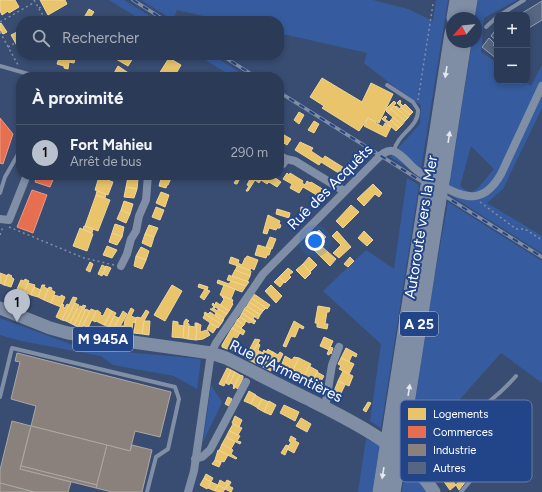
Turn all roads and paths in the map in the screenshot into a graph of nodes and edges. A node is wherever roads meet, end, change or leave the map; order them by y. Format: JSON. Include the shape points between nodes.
{"nodes":[{"id":1,"x":457,"y":0,"type":"edge"},
{"id":2,"x":470,"y":0,"type":"edge"},
{"id":3,"x":524,"y":0,"type":"edge"},
{"id":4,"x":35,"y":1,"type":"edge"},
{"id":5,"x":433,"y":4,"type":"dead end"},
{"id":6,"x":43,"y":6,"type":"dead end"},
{"id":7,"x":39,"y":8,"type":"junction"},
{"id":8,"x":10,"y":12,"type":"dead end"},
{"id":9,"x":455,"y":12,"type":"edge"},
{"id":10,"x":468,"y":12,"type":"edge"},
{"id":11,"x":505,"y":12,"type":"edge"},
{"id":12,"x":12,"y":15,"type":"junction"},
{"id":13,"x":43,"y":16,"type":"edge"},
{"id":14,"x":494,"y":20,"type":"edge"},
{"id":15,"x":0,"y":22,"type":"edge"},
{"id":16,"x":486,"y":27,"type":"dead end"},
{"id":17,"x":0,"y":32,"type":"edge"},
{"id":18,"x":15,"y":43,"type":"dead end"},
{"id":19,"x":8,"y":47,"type":"junction"},
{"id":20,"x":450,"y":48,"type":"edge"},
{"id":21,"x":463,"y":48,"type":"edge"},
{"id":22,"x":18,"y":65,"type":"dead end"},
{"id":23,"x":0,"y":66,"type":"edge"},
{"id":24,"x":21,"y":72,"type":"edge"},
{"id":25,"x":387,"y":85,"type":"dead end"},
{"id":26,"x":542,"y":86,"type":"edge"},
{"id":27,"x":417,"y":106,"type":"junction"},
{"id":28,"x":394,"y":151,"type":"junction"},
{"id":29,"x":16,"y":158,"type":"edge"},
{"id":30,"x":284,"y":158,"type":"edge"},
{"id":31,"x":437,"y":172,"type":"junction"},
{"id":32,"x":25,"y":180,"type":"edge"},
{"id":33,"x":148,"y":180,"type":"edge"},
{"id":34,"x":344,"y":191,"type":"junction"},
{"id":35,"x":0,"y":192,"type":"edge"},
{"id":36,"x":470,"y":196,"type":"junction"},
{"id":37,"x":2,"y":222,"type":"edge"},
{"id":38,"x":542,"y":240,"type":"edge"},
{"id":39,"x":121,"y":266,"type":"joint"},
{"id":40,"x":0,"y":308,"type":"edge"},
{"id":41,"x":339,"y":347,"type":"dead end"},
{"id":42,"x":211,"y":353,"type":"junction"},
{"id":43,"x":516,"y":376,"type":"dead end"},
{"id":44,"x":246,"y":382,"type":"dead end"},
{"id":45,"x":0,"y":397,"type":"edge"},
{"id":46,"x":401,"y":400,"type":"edge"},
{"id":47,"x":492,"y":400,"type":"edge"},
{"id":48,"x":400,"y":406,"type":"edge"},
{"id":49,"x":325,"y":408,"type":"junction"},
{"id":50,"x":400,"y":454,"type":"edge"},
{"id":51,"x":195,"y":458,"type":"junction"},
{"id":52,"x":400,"y":458,"type":"edge"},
{"id":53,"x":400,"y":463,"type":"edge"},
{"id":54,"x":400,"y":467,"type":"edge"},
{"id":55,"x":426,"y":482,"type":"edge"},
{"id":56,"x":433,"y":482,"type":"edge"},
{"id":57,"x":469,"y":482,"type":"edge"},
{"id":58,"x":190,"y":491,"type":"edge"},
{"id":59,"x":147,"y":492,"type":"edge"},
{"id":60,"x":380,"y":492,"type":"edge"},
{"id":61,"x":393,"y":492,"type":"edge"},
{"id":62,"x":434,"y":492,"type":"edge"},
{"id":63,"x":441,"y":492,"type":"edge"},
{"id":64,"x":461,"y":492,"type":"edge"}],
"edges":[{"from":1,"to":9,"type":"highway"},
{"from":2,"to":10,"type":"highway"},
{"from":3,"to":11,"type":"lane"},
{"from":4,"to":7,"type":"path"},
{"from":4,"to":12,"type":"path"},
{"from":5,"to":27,"type":"path"},
{"from":6,"to":7,"type":"path"},
{"from":7,"to":13,"type":"path"},
{"from":8,"to":12,"type":"path"},
{"from":12,"to":15,"type":"path"},
{"from":14,"to":16,"type":"lane"},
{"from":17,"to":19,"type":"path"},
{"from":18,"to":19,"type":"path"},
{"from":19,"to":22,"type":"path"},
{"from":20,"to":31,"type":"highway","name":"Autoroute vers la Mer","number":"A 25","one_way":true},
{"from":31,"to":21,"type":"highway","number":"A 25","one_way":true},
{"from":23,"to":24,"type":"lane"},
{"from":25,"to":27,"type":"lane"},
{"from":26,"to":36,"type":"street","via":[[498,180],[487,191]]},
{"from":27,"to":28,"type":"lane","via":[[417,118],[397,141]]},
{"from":28,"to":34,"type":"street","name":"Rue des Acquêts","via":[[380,156]]},
{"from":28,"to":36,"type":"street","name":"Rue des Acquêts","via":[[452,192]]},
{"from":29,"to":35,"type":"lane"},
{"from":30,"to":34,"type":"street","via":[[295,161]]},
{"from":31,"to":46,"type":"highway","number":"A 25","bridge":true},
{"from":32,"to":37,"type":"street","via":[[9,220]]},
{"from":33,"to":39,"type":"street","via":[[146,200]]},
{"from":34,"to":42,"type":"street","name":"Rue des Acquêts","via":[[263,274]]},
{"from":36,"to":38,"type":"path","via":[[516,229],[525,229]]},
{"from":37,"to":39,"type":"path","via":[[84,258]]},
{"from":40,"to":42,"type":"main road","name":"Rue d'Armentières","number":"M 945A","via":[[68,334]]},
{"from":41,"to":49,"type":"street","via":[[332,366]]},
{"from":42,"to":49,"type":"main road","name":"Rue d'Armentières","number":"M 945A","via":[[226,358]]},
{"from":42,"to":51,"type":"street"},
{"from":43,"to":47,"type":"lane","via":[[504,391]]},
{"from":44,"to":51,"type":"street","via":[[210,450],[202,457]]},
{"from":45,"to":59,"type":"lane","via":[[12,348],[175,387],[179,399],[168,449],[156,457]]},
{"from":48,"to":50,"type":"highway","number":"A 25","bridge":true,"via":[[395,438]]},
{"from":49,"to":52,"type":"main road","name":"Rue d'Armentières","number":"M 945A","via":[[390,446]]},
{"from":51,"to":58,"type":"street"},
{"from":53,"to":60,"type":"highway","number":"A 25","one_way":true},
{"from":54,"to":61,"type":"highway","number":"A 25"},
{"from":55,"to":62,"type":"main road","name":"Rue d'Armentières","number":"M 945A"},
{"from":56,"to":63,"type":"main road","name":"Rue d'Armentières","number":"M 945A"},
{"from":57,"to":64,"type":"lane"}]}
